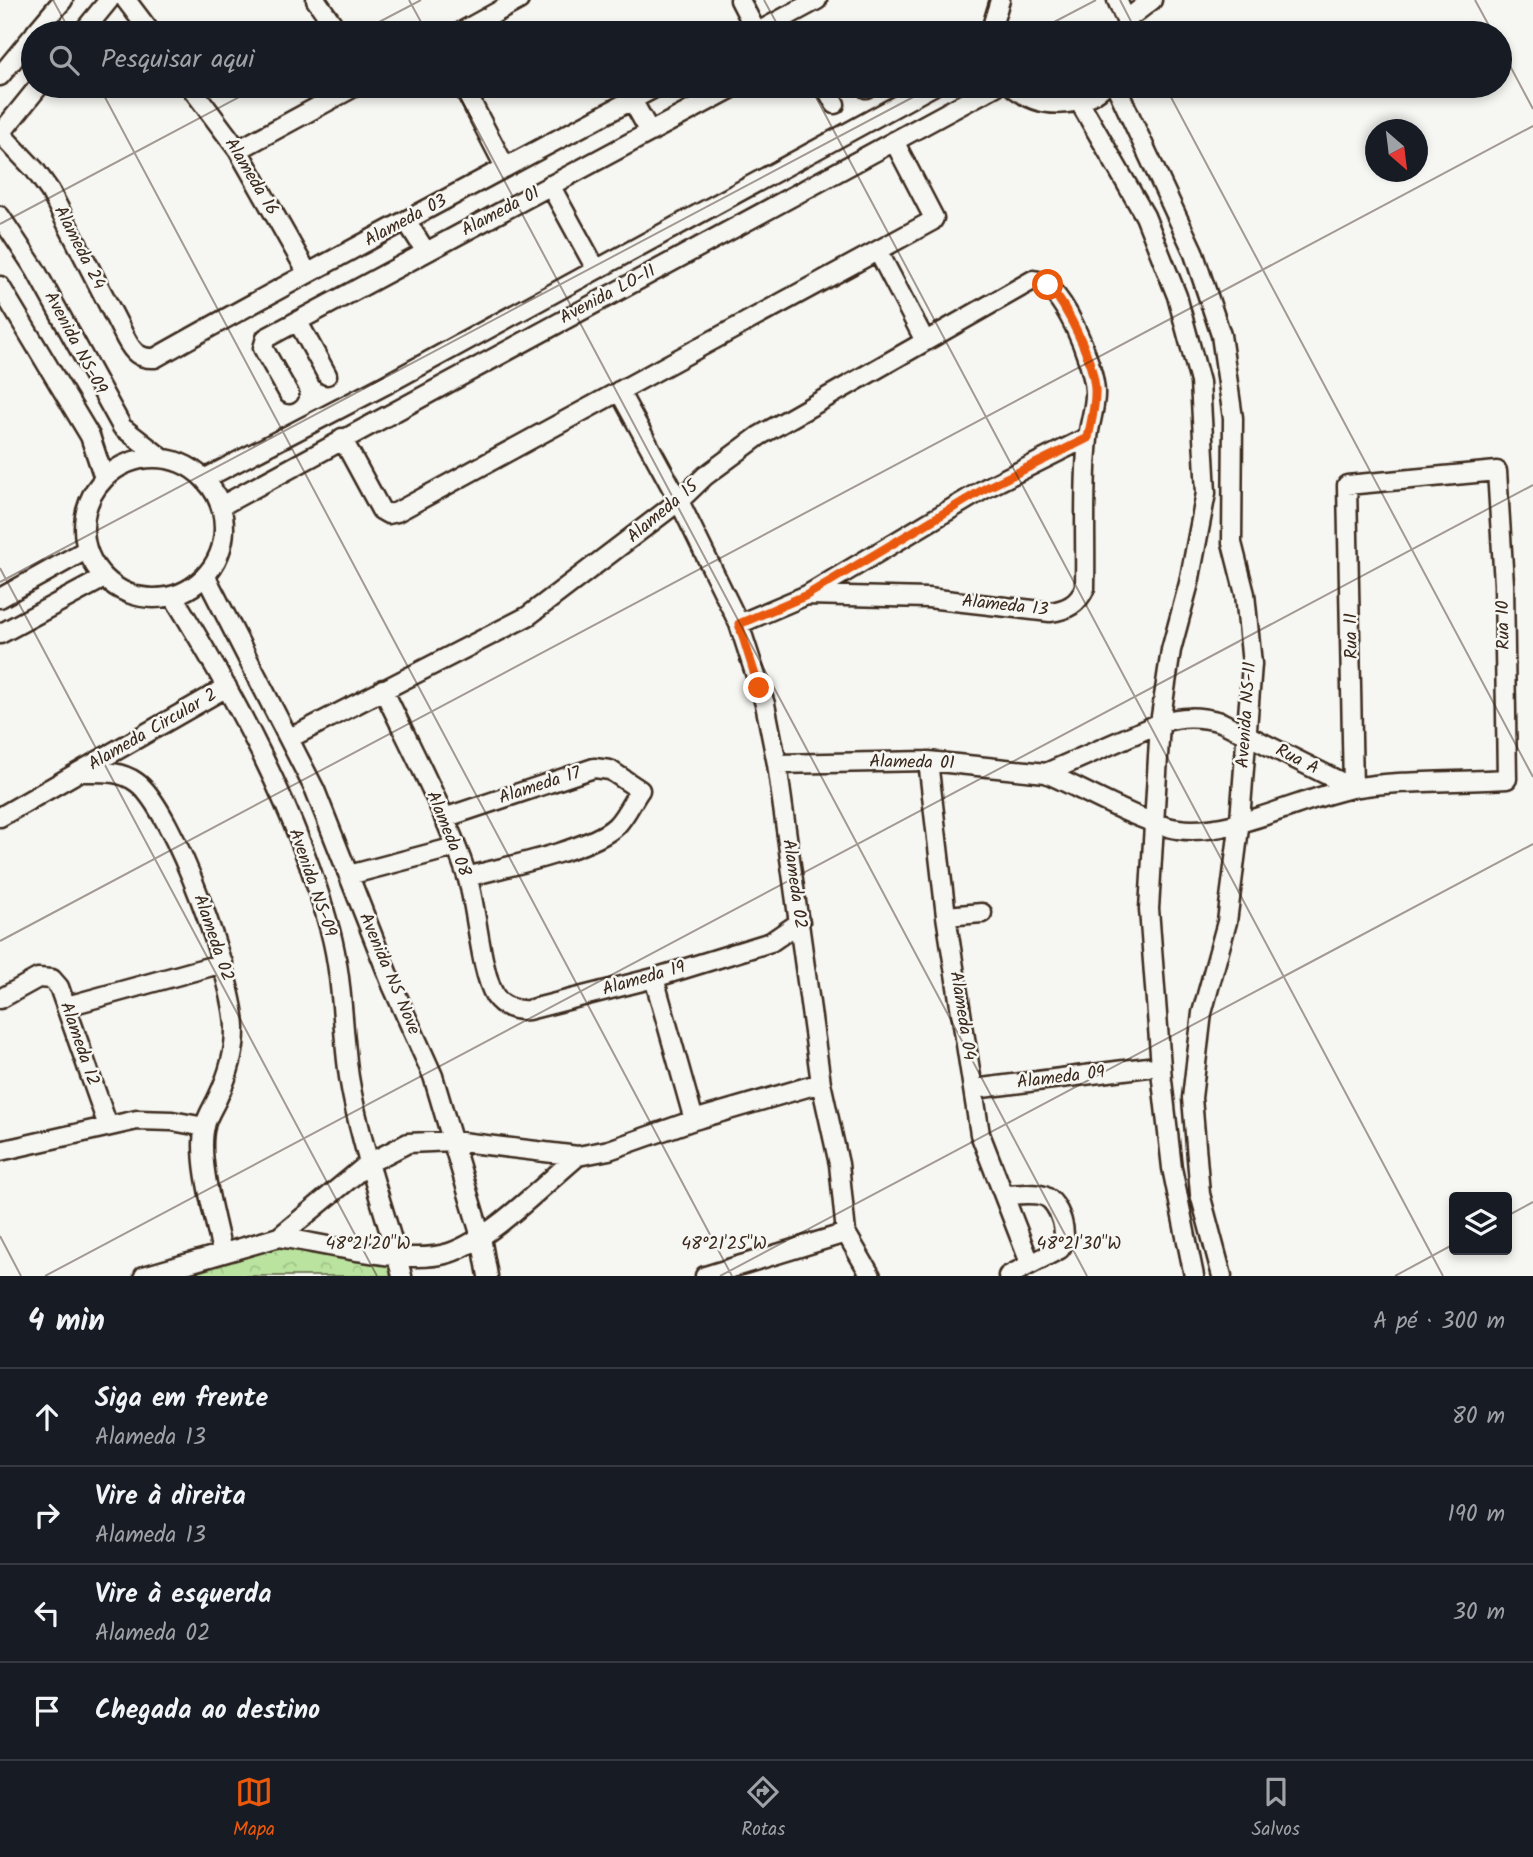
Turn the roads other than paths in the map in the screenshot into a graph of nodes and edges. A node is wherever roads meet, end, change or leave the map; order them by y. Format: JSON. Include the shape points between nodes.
{"nodes":[{"id":1,"x":63,"y":0,"type":"edge"},
{"id":2,"x":109,"y":0,"type":"edge"},
{"id":3,"x":126,"y":0,"type":"edge"},
{"id":4,"x":316,"y":0,"type":"edge"},
{"id":5,"x":519,"y":0,"type":"edge"},
{"id":6,"x":740,"y":0,"type":"edge"},
{"id":7,"x":817,"y":0,"type":"edge"},
{"id":8,"x":1000,"y":0,"type":"edge"},
{"id":9,"x":1117,"y":0,"type":"edge"},
{"id":10,"x":1152,"y":0,"type":"edge"},
{"id":11,"x":499,"y":5,"type":"edge"},
{"id":12,"x":46,"y":21,"type":"edge"},
{"id":13,"x":92,"y":21,"type":"edge"},
{"id":14,"x":142,"y":21,"type":"edge"},
{"id":15,"x":331,"y":21,"type":"edge"},
{"id":16,"x":476,"y":21,"type":"edge"},
{"id":17,"x":751,"y":21,"type":"edge"},
{"id":18,"x":779,"y":21,"type":"edge"},
{"id":19,"x":994,"y":21,"type":"edge"},
{"id":20,"x":1124,"y":21,"type":"edge"},
{"id":21,"x":1132,"y":21,"type":"edge"},
{"id":22,"x":21,"y":51,"type":"edge"},
{"id":23,"x":0,"y":76,"type":"edge"},
{"id":24,"x":29,"y":98,"type":"edge"},
{"id":25,"x":199,"y":98,"type":"edge"},
{"id":26,"x":334,"y":98,"type":"edge"},
{"id":27,"x":469,"y":98,"type":"edge"},
{"id":28,"x":636,"y":98,"type":"edge"},
{"id":29,"x":714,"y":98,"type":"edge"},
{"id":30,"x":832,"y":98,"type":"edge"},
{"id":31,"x":911,"y":98,"type":"edge"},
{"id":32,"x":974,"y":98,"type":"edge"},
{"id":33,"x":1033,"y":98,"type":"edge"},
{"id":34,"x":1084,"y":98,"type":"edge"},
{"id":35,"x":1122,"y":98,"type":"edge"},
{"id":36,"x":632,"y":100,"type":"junction"},
{"id":37,"x":1079,"y":101,"type":"junction"},
{"id":38,"x":835,"y":104,"type":"dead end"},
{"id":39,"x":650,"y":132,"type":"junction"},
{"id":40,"x":0,"y":133,"type":"edge"},
{"id":41,"x":894,"y":141,"type":"junction"},
{"id":42,"x":237,"y":150,"type":"junction"},
{"id":43,"x":505,"y":167,"type":"junction"},
{"id":44,"x":551,"y":185,"type":"junction"},
{"id":45,"x":0,"y":216,"type":"edge"},
{"id":46,"x":407,"y":222,"type":"junction"},
{"id":47,"x":878,"y":251,"type":"junction"},
{"id":48,"x":426,"y":252,"type":"junction"},
{"id":49,"x":596,"y":270,"type":"junction"},
{"id":50,"x":307,"y":272,"type":"junction"},
{"id":51,"x":1033,"y":281,"type":"joint"},
{"id":52,"x":0,"y":286,"type":"edge"},
{"id":53,"x":298,"y":322,"type":"junction"},
{"id":54,"x":925,"y":341,"type":"junction"},
{"id":55,"x":155,"y":358,"type":"joint"},
{"id":56,"x":327,"y":375,"type":"dead end"},
{"id":57,"x":619,"y":391,"type":"junction"},
{"id":58,"x":289,"y":394,"type":"dead end"},
{"id":59,"x":342,"y":438,"type":"junction"},
{"id":60,"x":1088,"y":438,"type":"junction"},
{"id":61,"x":162,"y":458,"type":"junction"},
{"id":62,"x":1497,"y":471,"type":"joint"},
{"id":63,"x":104,"y":478,"type":"junction"},
{"id":64,"x":204,"y":479,"type":"junction"},
{"id":65,"x":679,"y":502,"type":"junction"},
{"id":66,"x":221,"y":506,"type":"junction"},
{"id":67,"x":86,"y":550,"type":"junction"},
{"id":68,"x":206,"y":577,"type":"junction"},
{"id":69,"x":104,"y":578,"type":"junction"},
{"id":70,"x":807,"y":595,"type":"junction"},
{"id":71,"x":173,"y":596,"type":"junction"},
{"id":72,"x":0,"y":598,"type":"edge"},
{"id":73,"x":739,"y":624,"type":"junction"},
{"id":74,"x":0,"y":634,"type":"edge"},
{"id":75,"x":227,"y":687,"type":"junction"},
{"id":76,"x":383,"y":689,"type":"junction"},
{"id":77,"x":1160,"y":723,"type":"junction"},
{"id":78,"x":1245,"y":734,"type":"junction"},
{"id":79,"x":290,"y":738,"type":"junction"},
{"id":80,"x":928,"y":761,"type":"junction"},
{"id":81,"x":778,"y":764,"type":"junction"},
{"id":82,"x":79,"y":772,"type":"junction"},
{"id":83,"x":1046,"y":773,"type":"junction"},
{"id":84,"x":1507,"y":779,"type":"joint"},
{"id":85,"x":1353,"y":788,"type":"junction"},
{"id":86,"x":0,"y":817,"type":"edge"},
{"id":87,"x":444,"y":818,"type":"junction"},
{"id":88,"x":1240,"y":820,"type":"junction"},
{"id":89,"x":1154,"y":822,"type":"junction"},
{"id":90,"x":455,"y":848,"type":"junction"},
{"id":91,"x":349,"y":875,"type":"junction"},
{"id":92,"x":467,"y":877,"type":"junction"},
{"id":93,"x":982,"y":913,"type":"dead end"},
{"id":94,"x":946,"y":916,"type":"junction"},
{"id":95,"x":800,"y":922,"type":"junction"},
{"id":96,"x":223,"y":963,"type":"junction"},
{"id":97,"x":654,"y":978,"type":"junction"},
{"id":98,"x":491,"y":986,"type":"joint"},
{"id":99,"x":0,"y":999,"type":"edge"},
{"id":100,"x":67,"y":1006,"type":"junction"},
{"id":101,"x":1149,"y":1067,"type":"dead end"},
{"id":102,"x":821,"y":1083,"type":"junction"},
{"id":103,"x":974,"y":1089,"type":"junction"},
{"id":104,"x":695,"y":1120,"type":"junction"},
{"id":105,"x":108,"y":1126,"type":"junction"},
{"id":106,"x":205,"y":1127,"type":"junction"},
{"id":107,"x":453,"y":1141,"type":"junction"},
{"id":108,"x":0,"y":1151,"type":"edge"},
{"id":109,"x":578,"y":1156,"type":"junction"},
{"id":110,"x":369,"y":1163,"type":"junction"},
{"id":111,"x":1004,"y":1195,"type":"junction"},
{"id":112,"x":846,"y":1233,"type":"junction"},
{"id":113,"x":279,"y":1237,"type":"junction"},
{"id":114,"x":481,"y":1237,"type":"junction"},
{"id":115,"x":222,"y":1252,"type":"junction"},
{"id":116,"x":397,"y":1255,"type":"junction"},
{"id":117,"x":1030,"y":1263,"type":"junction"},
{"id":118,"x":762,"y":1268,"type":"edge"},
{"id":119,"x":1191,"y":1274,"type":"edge"},
{"id":120,"x":144,"y":1276,"type":"edge"},
{"id":121,"x":402,"y":1276,"type":"edge"},
{"id":122,"x":488,"y":1276,"type":"edge"},
{"id":123,"x":705,"y":1276,"type":"edge"},
{"id":124,"x":871,"y":1276,"type":"edge"},
{"id":125,"x":1008,"y":1276,"type":"edge"},
{"id":126,"x":1223,"y":1276,"type":"edge"}],
"edges":[{"from":1,"to":12,"type":"street"},
{"from":2,"to":13,"type":"street"},
{"from":3,"to":14,"type":"street"},
{"from":4,"to":15,"type":"street"},
{"from":5,"to":11,"type":"street"},
{"from":6,"to":17,"type":"street"},
{"from":7,"to":18,"type":"street"},
{"from":8,"to":19,"type":"street"},
{"from":9,"to":20,"type":"street"},
{"from":10,"to":21,"type":"street"},
{"from":11,"to":16,"type":"street"},
{"from":22,"to":23,"type":"street"},
{"from":24,"to":40,"type":"street"},
{"from":25,"to":42,"type":"street","name":"Alameda 16"},
{"from":26,"to":42,"type":"street"},
{"from":27,"to":43,"type":"street"},
{"from":28,"to":36,"type":"street","name":"Alameda 03"},
{"from":29,"to":39,"type":"street","name":"Alameda 01"},
{"from":30,"to":38,"type":"street"},
{"from":31,"to":49,"type":"street","name":"Avenida LO-11"},
{"from":32,"to":41,"type":"street","name":"Avenida LO-11"},
{"from":33,"to":37,"type":"street","via":[[1059,104]]},
{"from":34,"to":37,"type":"street"},
{"from":35,"to":78,"type":"street","name":"Avenida NS-11","via":[[1193,251],[1221,335],[1233,418],[1232,543],[1245,594],[1252,664]]},
{"from":36,"to":39,"type":"street"},
{"from":36,"to":43,"type":"street","name":"Alameda 03"},
{"from":37,"to":77,"type":"street","via":[[1145,216],[1178,296],[1200,382],[1206,493],[1171,650]]},
{"from":39,"to":44,"type":"street","name":"Alameda 01"},
{"from":40,"to":55,"type":"street","name":"Alameda 24","via":[[50,191],[132,349],[142,357]]},
{"from":41,"to":47,"type":"street","via":[[934,218]]},
{"from":41,"to":59,"type":"street","name":"Avenida LO-11"},
{"from":42,"to":50,"type":"street","name":"Alameda 16"},
{"from":43,"to":46,"type":"street","name":"Alameda 03"},
{"from":44,"to":48,"type":"street","name":"Alameda 01"},
{"from":44,"to":49,"type":"street"},
{"from":45,"to":61,"type":"street","name":"Avenida NS-09","via":[[35,269],[122,427]]},
{"from":46,"to":48,"type":"street"},
{"from":46,"to":50,"type":"street","name":"Alameda 03"},
{"from":47,"to":54,"type":"street"},
{"from":47,"to":57,"type":"street"},
{"from":48,"to":53,"type":"street","name":"Alameda 01"},
{"from":49,"to":64,"type":"street","name":"Avenida LO-11"},
{"from":50,"to":55,"type":"street","name":"Alameda 03"},
{"from":51,"to":54,"type":"street","name":"Alameda 15"},
{"from":51,"to":60,"type":"street","name":"Alameda 13","via":[[1048,285],[1062,302],[1093,373],[1095,400]]},
{"from":52,"to":63,"type":"street","name":"Avenida NS-09","via":[[90,436]]},
{"from":53,"to":56,"type":"street"},
{"from":53,"to":58,"type":"street","name":"Alameda 01","via":[[267,338],[263,348]]},
{"from":54,"to":65,"type":"street","name":"Alameda 15","via":[[759,436],[705,476]]},
{"from":57,"to":59,"type":"street","via":[[388,514],[381,510]]},
{"from":57,"to":65,"type":"street","name":"Alameda 02"},
{"from":59,"to":66,"type":"street","name":"Avenida LO-11"},
{"from":60,"to":70,"type":"street","name":"Alameda 13","via":[[986,488]]},
{"from":60,"to":70,"type":"street","name":"Alameda 13","via":[[1085,589],[1067,609],[1050,612],[928,598]]},
{"from":61,"to":63,"type":"street","via":[[126,464]]},
{"from":61,"to":64,"type":"street","via":[[185,465]]},
{"from":62,"to":84,"type":"street","name":"Rua 10"},
{"from":62,"to":85,"type":"street","name":"Rua 11","via":[[1347,485]]},
{"from":63,"to":67,"type":"street","via":[[85,512]]},
{"from":64,"to":66,"type":"street"},
{"from":65,"to":73,"type":"street","name":"Alameda 02"},
{"from":65,"to":76,"type":"street","name":"Alameda 15","via":[[528,616]]},
{"from":66,"to":68,"type":"street","via":[[222,547]]},
{"from":67,"to":69,"type":"street"},
{"from":67,"to":72,"type":"street"},
{"from":68,"to":71,"type":"street"},
{"from":68,"to":79,"type":"street","name":"Avenida NS Nove"},
{"from":69,"to":71,"type":"street","via":[[124,592],[148,599]]},
{"from":69,"to":74,"type":"street"},
{"from":70,"to":73,"type":"street","name":"Alameda 13"},
{"from":71,"to":75,"type":"street","name":"Avenida NS-09"},
{"from":73,"to":81,"type":"street","name":"Alameda 02","via":[[765,704]]},
{"from":75,"to":82,"type":"street","name":"Alameda Circular 2"},
{"from":75,"to":110,"type":"street","name":"Avenida NS-09","via":[[285,806],[329,927],[349,1076]]},
{"from":76,"to":79,"type":"street","name":"Alameda 15"},
{"from":76,"to":87,"type":"street","name":"Alameda 08"},
{"from":77,"to":78,"type":"street","name":"Rua A","via":[[1200,717]]},
{"from":77,"to":83,"type":"street","name":"Rua A"},
{"from":77,"to":89,"type":"street"},
{"from":78,"to":85,"type":"street","name":"Rua A"},
{"from":78,"to":88,"type":"street","name":"Avenida NS-11"},
{"from":79,"to":91,"type":"street","name":"Avenida NS Nove"},
{"from":80,"to":81,"type":"street","name":"Alameda 01"},
{"from":80,"to":83,"type":"street","name":"Alameda 01"},
{"from":80,"to":94,"type":"street","name":"Alameda 04"},
{"from":81,"to":95,"type":"street","name":"Alameda 02"},
{"from":82,"to":86,"type":"street"},
{"from":82,"to":96,"type":"street","name":"Alameda 02","via":[[125,776],[152,798],[191,876]]},
{"from":83,"to":89,"type":"street","name":"Rua A"},
{"from":84,"to":85,"type":"street","name":"Rua A"},
{"from":85,"to":88,"type":"street","name":"Rua A"},
{"from":87,"to":90,"type":"street","name":"Alameda 08"},
{"from":87,"to":92,"type":"street","name":"Alameda 17","via":[[594,768],[610,770],[640,790],[618,824],[604,834]]},
{"from":88,"to":89,"type":"street","name":"Rua A","via":[[1194,830]]},
{"from":88,"to":126,"type":"street","name":"Avenida NS-11","via":[[1227,922],[1202,1013],[1192,1098],[1200,1194]]},
{"from":89,"to":119,"type":"street","via":[[1149,909],[1162,1080]]},
{"from":90,"to":91,"type":"street"},
{"from":90,"to":92,"type":"street","name":"Alameda 08"},
{"from":91,"to":107,"type":"street","name":"Avenida NS Nove","via":[[433,1076]]},
{"from":92,"to":98,"type":"street","name":"Alameda 08"},
{"from":93,"to":94,"type":"street"},
{"from":94,"to":103,"type":"street","name":"Alameda 04"},
{"from":95,"to":97,"type":"street","name":"Alameda 19","via":[[771,942]]},
{"from":95,"to":102,"type":"street","name":"Alameda 02"},
{"from":96,"to":100,"type":"street"},
{"from":96,"to":106,"type":"street","name":"Alameda 02","via":[[236,1031],[228,1077]]},
{"from":97,"to":98,"type":"street","name":"Alameda 19","via":[[518,1011],[501,1003]]},
{"from":97,"to":104,"type":"street"},
{"from":99,"to":100,"type":"street","name":"Alameda 12","via":[[38,978],[52,979]]},
{"from":100,"to":105,"type":"street","name":"Alameda 12"},
{"from":101,"to":103,"type":"street","name":"Alameda 09"},
{"from":102,"to":104,"type":"street"},
{"from":102,"to":112,"type":"street","name":"Alameda 02","via":[[839,1164]]},
{"from":103,"to":111,"type":"street","name":"Alameda 04","via":[[981,1135]]},
{"from":104,"to":109,"type":"street","via":[[610,1150]]},
{"from":105,"to":106,"type":"street","via":[[153,1119]]},
{"from":105,"to":108,"type":"street"},
{"from":106,"to":115,"type":"street","name":"Alameda 02","via":[[205,1174]]},
{"from":107,"to":109,"type":"street"},
{"from":107,"to":110,"type":"street","via":[[408,1143]]},
{"from":107,"to":114,"type":"street","name":"Avenida NS Nove"},
{"from":109,"to":114,"type":"street"},
{"from":110,"to":113,"type":"street"},
{"from":110,"to":116,"type":"street","name":"Avenida NS-09"},
{"from":111,"to":117,"type":"street","name":"Alameda 04"},
{"from":111,"to":117,"type":"street","via":[[1041,1195],[1053,1203],[1060,1218],[1065,1243]]},
{"from":112,"to":118,"type":"street"},
{"from":112,"to":124,"type":"street","name":"Alameda 02"},
{"from":113,"to":115,"type":"street"},
{"from":113,"to":116,"type":"street"},
{"from":114,"to":116,"type":"street","via":[[436,1256]]},
{"from":114,"to":122,"type":"street","name":"Avenida NS Nove"},
{"from":115,"to":120,"type":"street"},
{"from":116,"to":121,"type":"street","name":"Avenida NS-09"},
{"from":117,"to":125,"type":"street"},
{"from":118,"to":123,"type":"street"}]}
